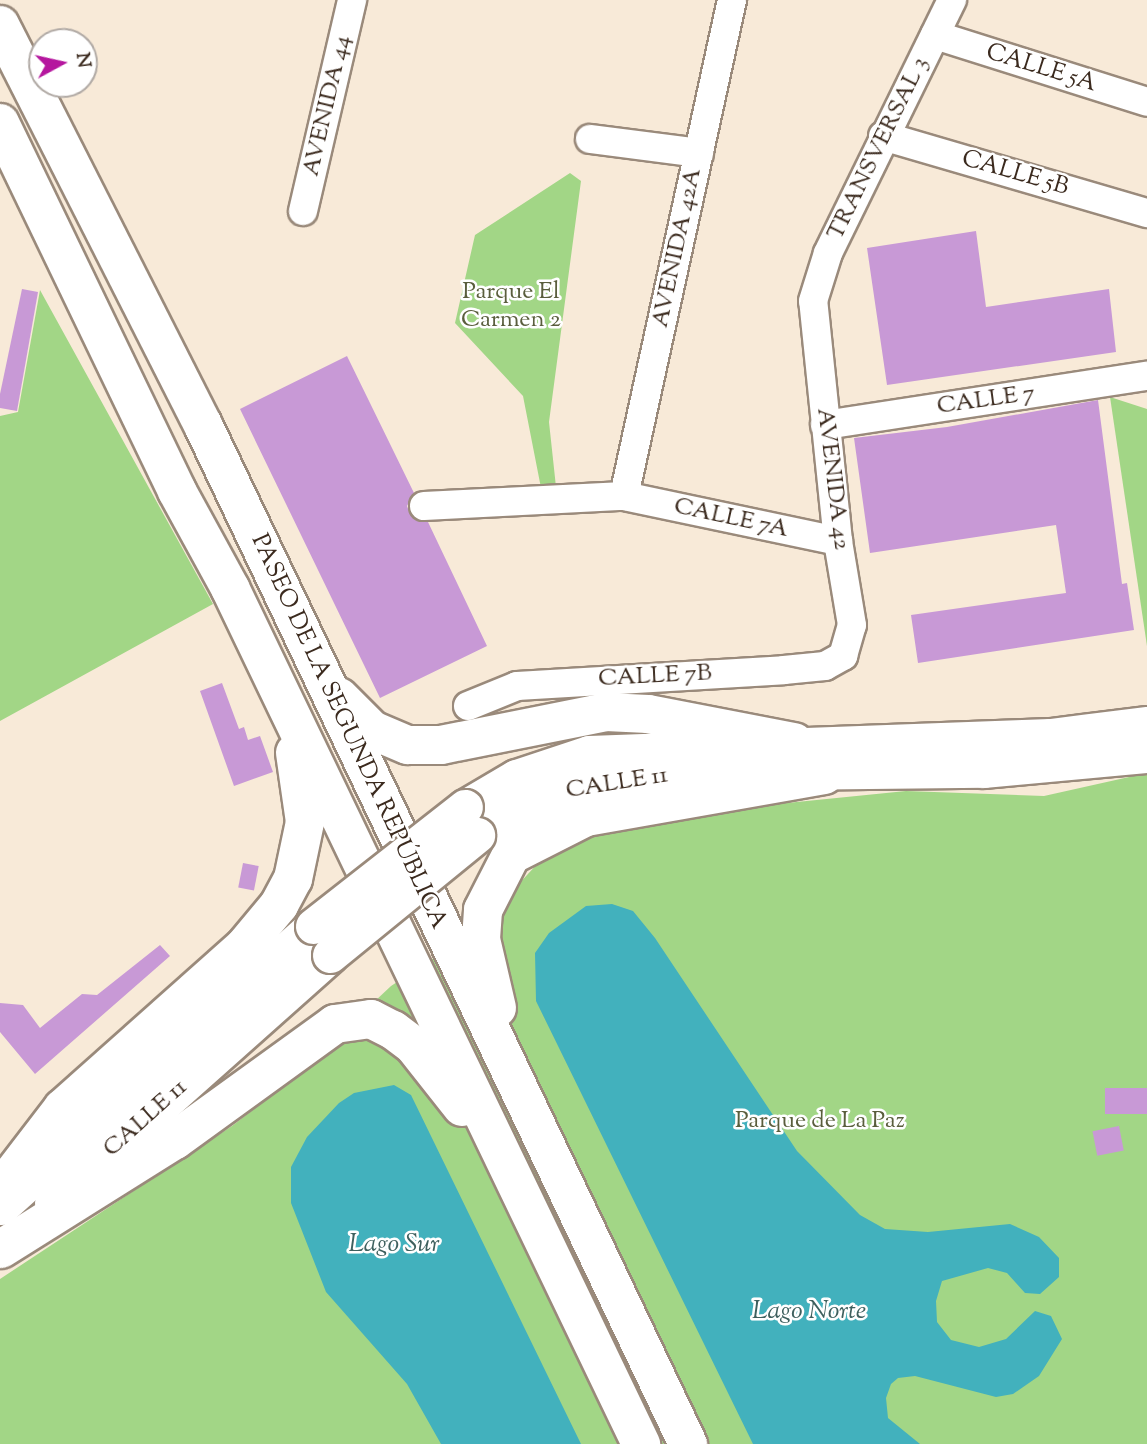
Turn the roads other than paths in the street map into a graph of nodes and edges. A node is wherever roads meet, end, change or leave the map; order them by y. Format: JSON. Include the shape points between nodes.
{"nodes":[{"id":1,"x":14,"y":0,"type":"edge"},
{"id":2,"x":352,"y":0,"type":"edge"},
{"id":3,"x":732,"y":0,"type":"edge"},
{"id":4,"x":952,"y":0,"type":"edge"},
{"id":5,"x":0,"y":25,"type":"edge"},
{"id":6,"x":28,"y":28,"type":"edge"},
{"id":7,"x":935,"y":35,"type":"junction"},
{"id":8,"x":63,"y":98,"type":"edge"},
{"id":9,"x":1147,"y":102,"type":"edge"},
{"id":10,"x":0,"y":123,"type":"edge"},
{"id":11,"x":883,"y":136,"type":"junction"},
{"id":12,"x":590,"y":139,"type":"dead end"},
{"id":13,"x":699,"y":153,"type":"junction"},
{"id":14,"x":0,"y":174,"type":"edge"},
{"id":15,"x":303,"y":211,"type":"dead end"},
{"id":16,"x":1147,"y":213,"type":"edge"},
{"id":17,"x":813,"y":300,"type":"joint"},
{"id":18,"x":1147,"y":376,"type":"edge"},
{"id":19,"x":825,"y":425,"type":"junction"},
{"id":20,"x":177,"y":491,"type":"junction"},
{"id":21,"x":624,"y":496,"type":"junction"},
{"id":22,"x":424,"y":506,"type":"dead end"},
{"id":23,"x":248,"y":519,"type":"junction"},
{"id":24,"x":838,"y":541,"type":"junction"},
{"id":25,"x":843,"y":656,"type":"joint"},
{"id":26,"x":325,"y":683,"type":"junction"},
{"id":27,"x":285,"y":703,"type":"junction"},
{"id":28,"x":468,"y":706,"type":"dead end"},
{"id":29,"x":1147,"y":724,"type":"edge"},
{"id":30,"x":794,"y":742,"type":"junction"},
{"id":31,"x":1147,"y":755,"type":"edge"},
{"id":32,"x":824,"y":775,"type":"junction"},
{"id":33,"x":471,"y":821,"type":"junction"},
{"id":34,"x":321,"y":940,"type":"junction"},
{"id":35,"x":526,"y":1111,"type":"junction"},
{"id":36,"x":509,"y":1168,"type":"junction"},
{"id":37,"x":0,"y":1190,"type":"edge"},
{"id":38,"x":0,"y":1207,"type":"edge"},
{"id":39,"x":1,"y":1250,"type":"edge"},
{"id":40,"x":640,"y":1444,"type":"edge"},
{"id":41,"x":688,"y":1444,"type":"edge"}],
"edges":[{"from":1,"to":6,"type":"highway"},
{"from":2,"to":15,"type":"street","name":"AVENIDA 44"},
{"from":3,"to":13,"type":"street","name":"AVENIDA 42A"},
{"from":4,"to":7,"type":"street","name":"TRANSVERSAL 3"},
{"from":5,"to":23,"type":"highway","name":"PASEO DE LA SEGUNDA REPÚBLICA"},
{"from":7,"to":9,"type":"street","name":"CALLE 5A"},
{"from":7,"to":11,"type":"street","name":"TRANSVERSAL 3"},
{"from":8,"to":23,"type":"highway","via":[[170,314]]},
{"from":10,"to":20,"type":"highway","name":"PASEO DE LA SEGUNDA REPÚBLICA"},
{"from":11,"to":16,"type":"street","name":"CALLE 5B"},
{"from":11,"to":17,"type":"street","name":"TRANSVERSAL 3","via":[[828,253]]},
{"from":12,"to":13,"type":"street"},
{"from":13,"to":21,"type":"street","name":"AVENIDA 42A"},
{"from":14,"to":20,"type":"highway"},
{"from":17,"to":19,"type":"street","name":"AVENIDA 42"},
{"from":18,"to":19,"type":"street","name":"CALLE 7"},
{"from":19,"to":24,"type":"street","name":"AVENIDA 42"},
{"from":20,"to":27,"type":"highway","name":"PASEO DE LA SEGUNDA REPÚBLICA"},
{"from":21,"to":22,"type":"street","name":"CALLE 7A"},
{"from":21,"to":24,"type":"street","name":"CALLE 7A"},
{"from":23,"to":26,"type":"highway","name":"PASEO DE LA SEGUNDA REPÚBLICA"},
{"from":24,"to":25,"type":"street","name":"AVENIDA 42","via":[[852,625]]},
{"from":25,"to":28,"type":"street","name":"CALLE 7B","via":[[825,666],[784,670],[517,686]]},
{"from":26,"to":30,"type":"highway","via":[[372,730],[408,746],[441,745],[606,712],[687,720]]},
{"from":26,"to":35,"type":"highway","name":"PASEO DE LA SEGUNDA REPÚBLICA"},
{"from":27,"to":36,"type":"highway","name":"PASEO DE LA SEGUNDA REPÚBLICA"},
{"from":27,"to":37,"type":"highway","via":[[305,822],[293,879],[279,905],[244,947],[62,1108]]},
{"from":29,"to":30,"type":"main road","name":"CALLE 11","via":[[1038,737]]},
{"from":30,"to":33,"type":"main road","name":"CALLE 11","via":[[589,753],[516,777]]},
{"from":31,"to":32,"type":"main road","name":"CALLE 11","via":[[1051,766]]},
{"from":32,"to":33,"type":"main road","name":"CALLE 11","via":[[685,773],[608,780]]},
{"from":32,"to":35,"type":"highway","via":[[586,817],[511,855],[482,910],[481,939]]},
{"from":33,"to":34,"type":"main road","name":"CALLE 11","bridge":true},
{"from":34,"to":38,"type":"main road","name":"CALLE 11"},
{"from":34,"to":39,"type":"main road","name":"CALLE 11"},
{"from":35,"to":41,"type":"highway","name":"PASEO DE LA SEGUNDA REPÚBLICA"},
{"from":36,"to":39,"type":"highway","via":[[414,1045],[371,1018],[353,1019],[335,1024],[175,1140]]},
{"from":36,"to":40,"type":"highway","name":"PASEO DE LA SEGUNDA REPÚBLICA"}]}
